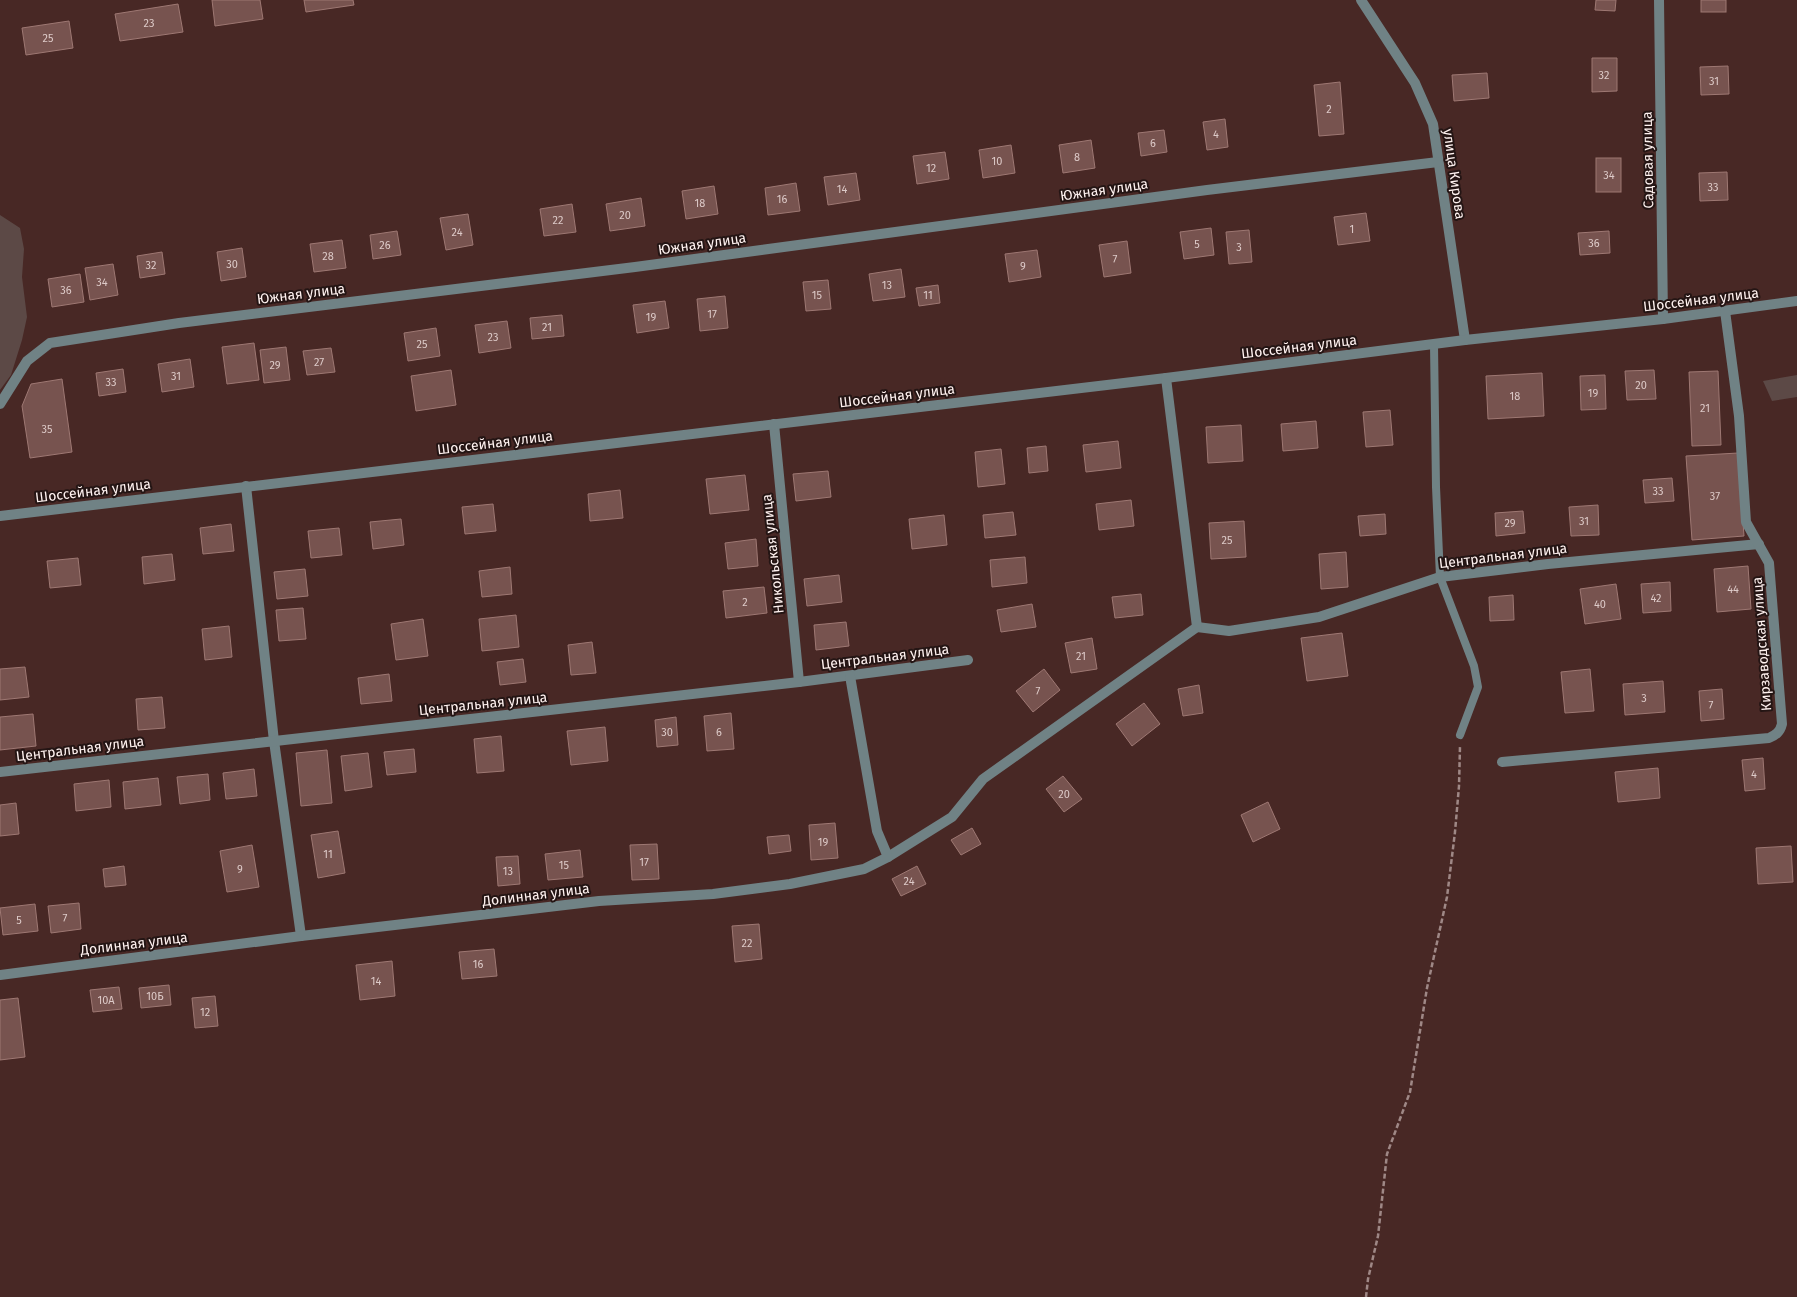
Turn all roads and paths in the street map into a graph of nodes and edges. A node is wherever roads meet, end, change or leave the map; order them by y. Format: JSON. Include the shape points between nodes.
{"nodes":[{"id":1,"x":1362,"y":0,"type":"edge"},
{"id":2,"x":1659,"y":0,"type":"edge"},
{"id":3,"x":1438,"y":162,"type":"junction"},
{"id":4,"x":1797,"y":301,"type":"edge"},
{"id":5,"x":1725,"y":311,"type":"junction"},
{"id":6,"x":1664,"y":319,"type":"junction"},
{"id":7,"x":1466,"y":340,"type":"junction"},
{"id":8,"x":1434,"y":344,"type":"junction"},
{"id":9,"x":1166,"y":378,"type":"junction"},
{"id":10,"x":0,"y":404,"type":"edge"},
{"id":11,"x":774,"y":424,"type":"junction"},
{"id":12,"x":246,"y":486,"type":"junction"},
{"id":13,"x":0,"y":516,"type":"edge"},
{"id":14,"x":1759,"y":544,"type":"junction"},
{"id":15,"x":1440,"y":577,"type":"junction"},
{"id":16,"x":1197,"y":627,"type":"junction"},
{"id":17,"x":968,"y":660,"type":"dead end"},
{"id":18,"x":850,"y":676,"type":"junction"},
{"id":19,"x":799,"y":682,"type":"junction"},
{"id":20,"x":1460,"y":734,"type":"joint"},
{"id":21,"x":274,"y":741,"type":"junction"},
{"id":22,"x":1502,"y":762,"type":"dead end"},
{"id":23,"x":0,"y":772,"type":"edge"},
{"id":24,"x":888,"y":857,"type":"junction"},
{"id":25,"x":301,"y":936,"type":"junction"},
{"id":26,"x":0,"y":975,"type":"edge"},
{"id":27,"x":1366,"y":1297,"type":"edge"}],
"edges":[{"from":1,"to":3,"type":"street","name":"улица Кирова","via":[[1415,84],[1433,124]]},
{"from":2,"to":6,"type":"street","name":"Садовая улица"},
{"from":3,"to":7,"type":"street","name":"улица Кирова"},
{"from":3,"to":10,"type":"street","name":"Южная улица","via":[[179,323],[50,343],[27,361]]},
{"from":4,"to":5,"type":"street","name":"Шоссейная улица"},
{"from":5,"to":6,"type":"street","name":"Шоссейная улица"},
{"from":5,"to":14,"type":"street","name":"Кирзаводская улица","via":[[1740,416],[1746,522]]},
{"from":6,"to":7,"type":"street","name":"Шоссейная улица"},
{"from":7,"to":8,"type":"street","name":"Шоссейная улица"},
{"from":8,"to":9,"type":"street","name":"Шоссейная улица"},
{"from":8,"to":15,"type":"lane"},
{"from":9,"to":11,"type":"street","name":"Шоссейная улица"},
{"from":9,"to":16,"type":"street"},
{"from":11,"to":12,"type":"street","name":"Шоссейная улица"},
{"from":11,"to":19,"type":"street","name":"Никольская улица"},
{"from":12,"to":13,"type":"street","name":"Шоссейная улица"},
{"from":12,"to":21,"type":"street"},
{"from":14,"to":15,"type":"street","name":"Центральная улица"},
{"from":14,"to":22,"type":"street","name":"Кирзаводская улица","via":[[1769,563],[1782,724],[1775,735]]},
{"from":15,"to":16,"type":"street","name":"Центральная улица","via":[[1319,617],[1229,631]]},
{"from":15,"to":20,"type":"lane","via":[[1474,666],[1478,687]]},
{"from":16,"to":24,"type":"street","name":"Долинная улица","via":[[983,779],[952,817]]},
{"from":17,"to":18,"type":"street","name":"Центральная улица"},
{"from":18,"to":19,"type":"street","name":"Центральная улица"},
{"from":18,"to":24,"type":"street","via":[[877,831]]},
{"from":19,"to":21,"type":"street","name":"Центральная улица"},
{"from":20,"to":27,"type":"path","via":[[1458,795],[1447,897],[1427,988],[1410,1092],[1387,1154],[1378,1236]]},
{"from":21,"to":23,"type":"street","name":"Центральная улица"},
{"from":21,"to":25,"type":"street"},
{"from":24,"to":25,"type":"street","name":"Долинная улица","via":[[864,869],[771,887],[599,901]]},
{"from":25,"to":26,"type":"street","name":"Долинная улица"}]}
